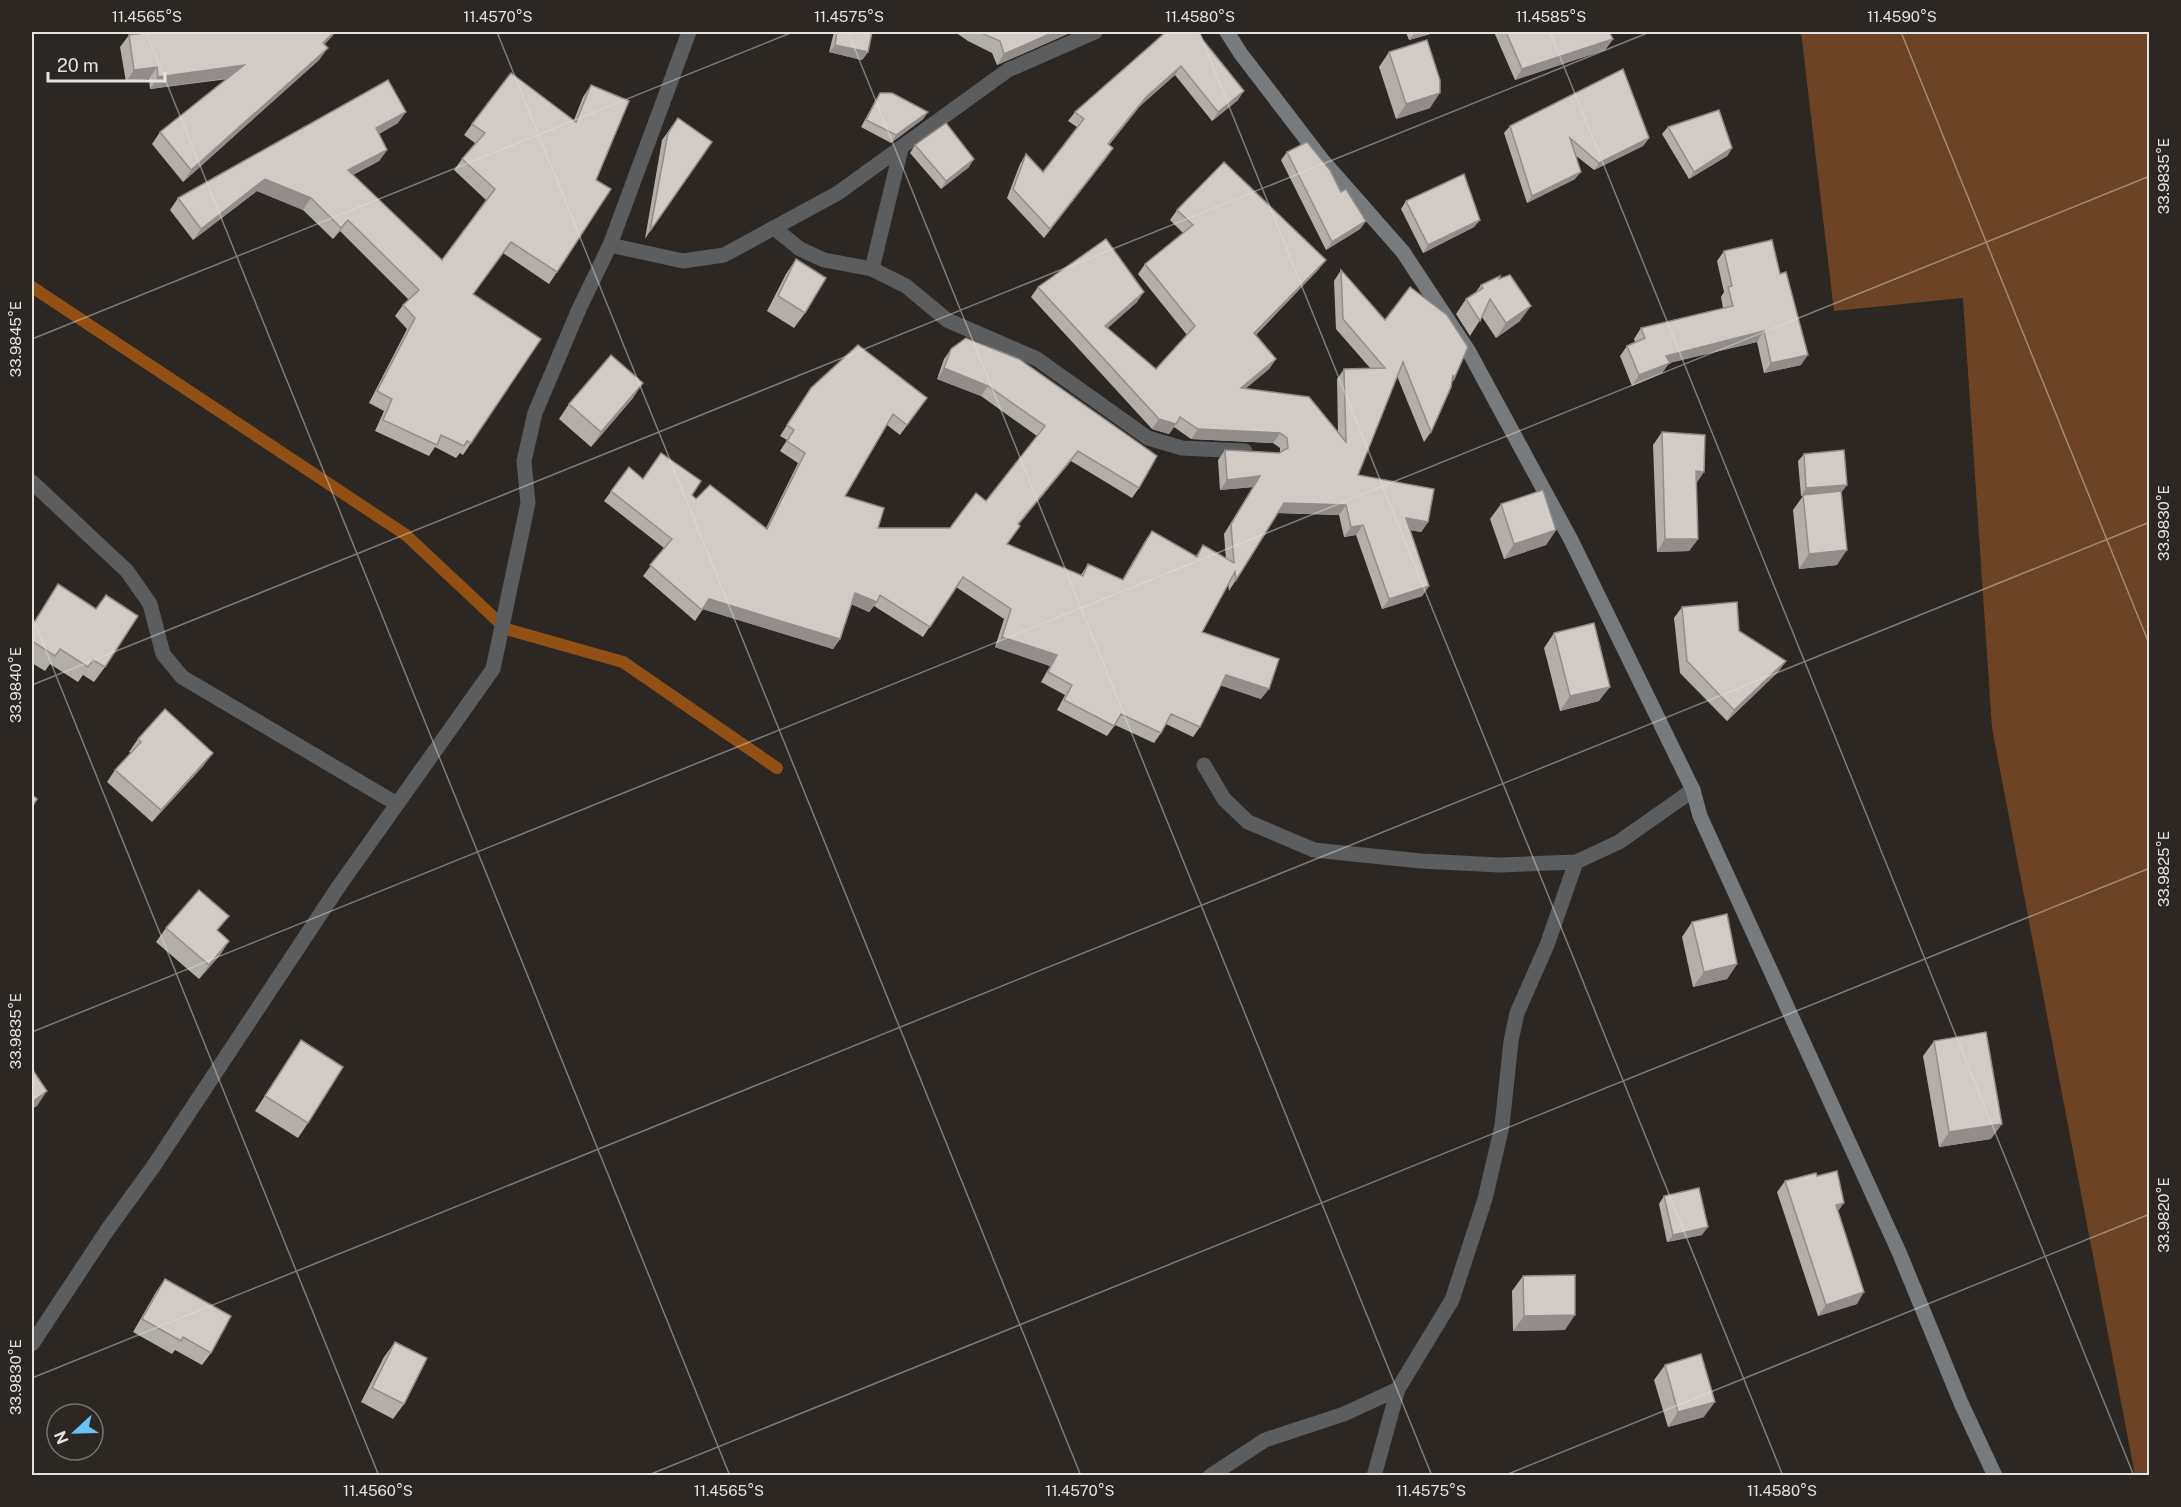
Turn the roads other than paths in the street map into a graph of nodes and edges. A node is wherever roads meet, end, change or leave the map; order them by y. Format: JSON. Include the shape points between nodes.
{"nodes":[{"id":1,"x":689,"y":32,"type":"edge"},
{"id":2,"x":1095,"y":32,"type":"edge"},
{"id":3,"x":1227,"y":32,"type":"edge"},
{"id":4,"x":901,"y":149,"type":"junction"},
{"id":5,"x":774,"y":228,"type":"junction"},
{"id":6,"x":610,"y":245,"type":"junction"},
{"id":7,"x":872,"y":269,"type":"junction"},
{"id":8,"x":1261,"y":452,"type":"edge"},
{"id":9,"x":32,"y":482,"type":"edge"},
{"id":10,"x":1204,"y":765,"type":"dead end"},
{"id":11,"x":1693,"y":790,"type":"junction"},
{"id":12,"x":397,"y":804,"type":"junction"},
{"id":13,"x":1576,"y":862,"type":"junction"},
{"id":14,"x":32,"y":1344,"type":"edge"},
{"id":15,"x":1398,"y":1389,"type":"junction"},
{"id":16,"x":1210,"y":1476,"type":"edge"},
{"id":17,"x":1374,"y":1476,"type":"edge"},
{"id":18,"x":1995,"y":1476,"type":"edge"}],
"edges":[{"from":1,"to":6,"type":"street"},
{"from":2,"to":4,"type":"street","via":[[1008,70]]},
{"from":3,"to":11,"type":"street","via":[[1323,161],[1403,252],[1469,352],[1571,540]]},
{"from":4,"to":5,"type":"street","via":[[838,193]]},
{"from":4,"to":7,"type":"street"},
{"from":5,"to":6,"type":"street","via":[[724,255],[683,261]]},
{"from":5,"to":7,"type":"street","via":[[800,249],[824,260]]},
{"from":6,"to":12,"type":"street","via":[[536,412],[524,461],[528,503],[493,669]]},
{"from":7,"to":8,"type":"street","via":[[906,286],[947,320],[1037,359],[1148,438],[1182,448]]},
{"from":9,"to":12,"type":"street","via":[[127,572],[150,604],[163,654],[182,677]]},
{"from":10,"to":13,"type":"street","via":[[1224,799],[1248,822],[1314,850],[1499,865]]},
{"from":11,"to":13,"type":"street","via":[[1619,842]]},
{"from":11,"to":18,"type":"street","via":[[1700,816],[1899,1252]]},
{"from":12,"to":14,"type":"street"},
{"from":13,"to":15,"type":"street","via":[[1547,945],[1517,1013],[1502,1126],[1485,1199],[1452,1300]]},
{"from":15,"to":16,"type":"street","via":[[1344,1414],[1265,1440]]},
{"from":15,"to":17,"type":"street"}]}
